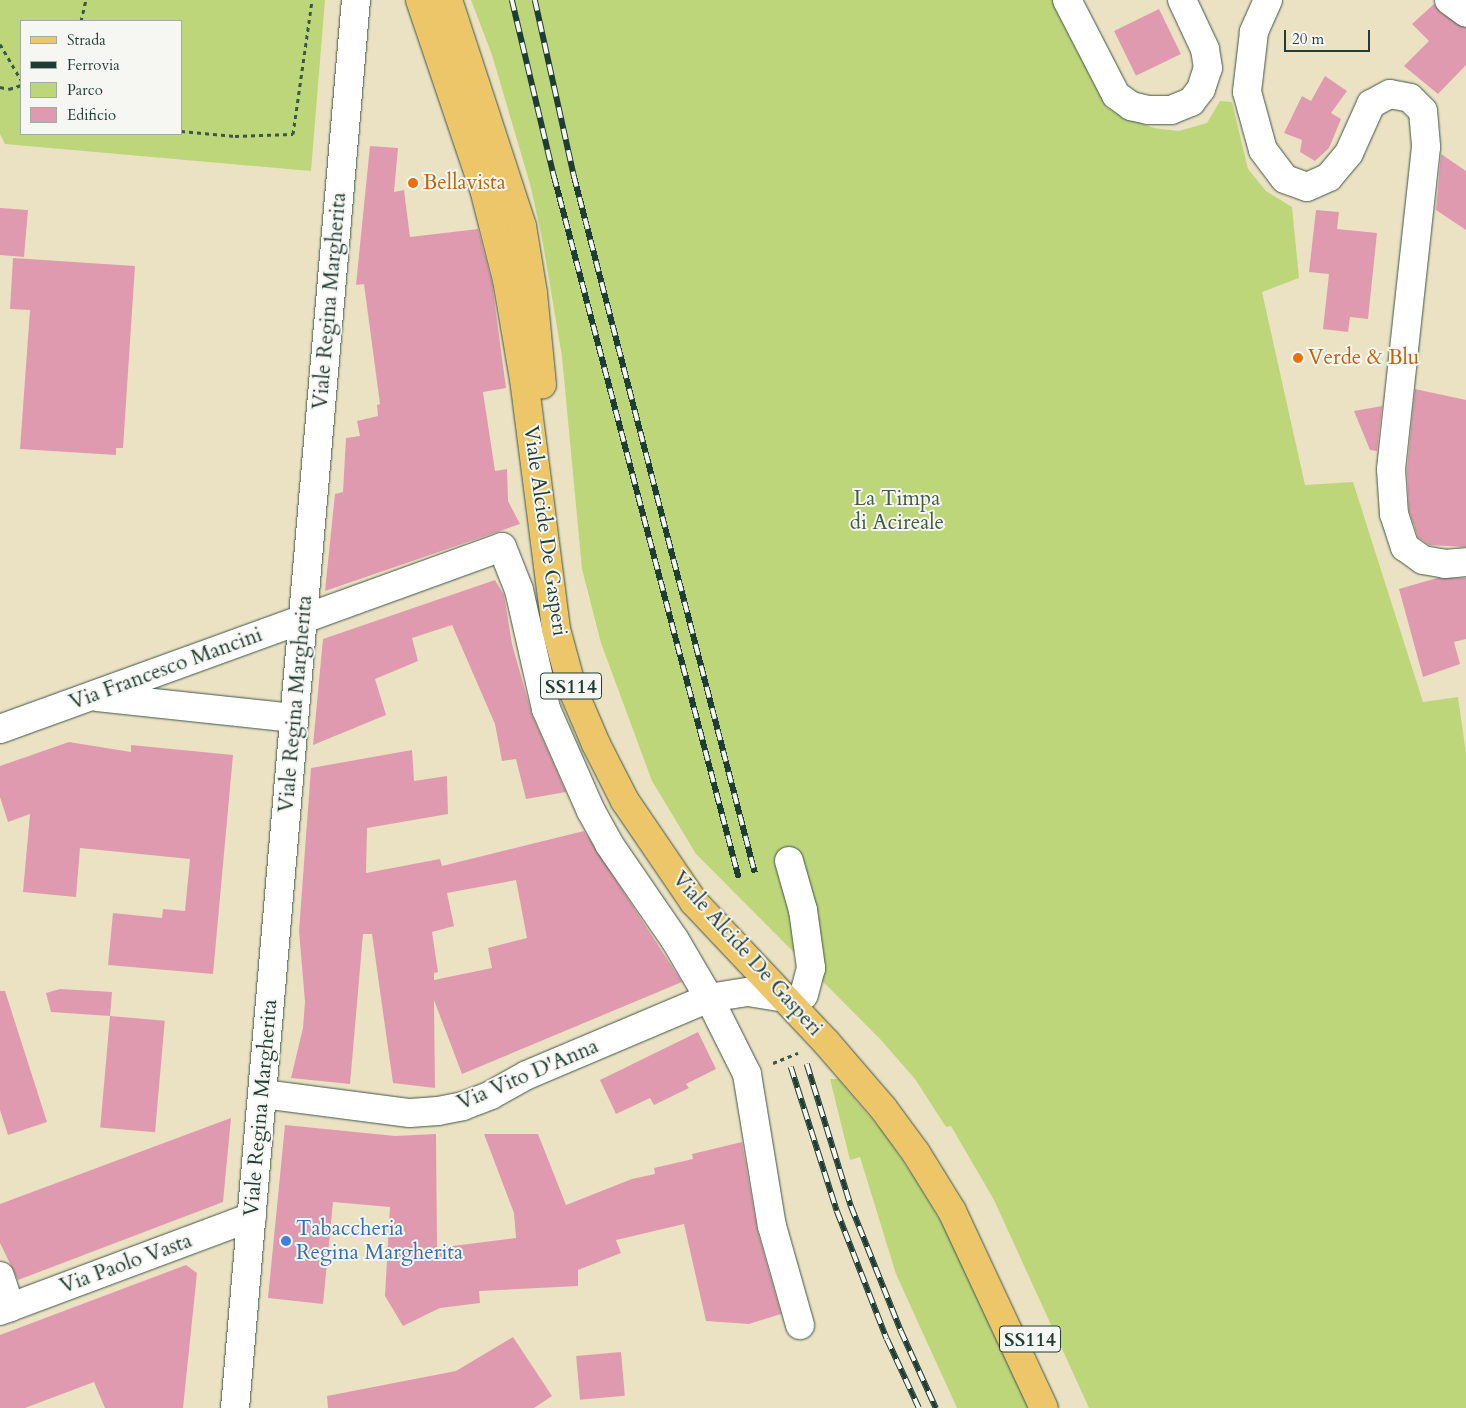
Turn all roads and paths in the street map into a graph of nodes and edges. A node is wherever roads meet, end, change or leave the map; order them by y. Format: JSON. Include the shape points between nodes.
{"nodes":[{"id":1,"x":86,"y":0,"type":"edge"},
{"id":2,"x":312,"y":0,"type":"edge"},
{"id":3,"x":356,"y":0,"type":"edge"},
{"id":4,"x":420,"y":0,"type":"edge"},
{"id":5,"x":433,"y":0,"type":"edge"},
{"id":6,"x":448,"y":0,"type":"edge"},
{"id":7,"x":1067,"y":0,"type":"edge"},
{"id":8,"x":1182,"y":0,"type":"edge"},
{"id":9,"x":1268,"y":0,"type":"edge"},
{"id":10,"x":1449,"y":0,"type":"edge"},
{"id":11,"x":1466,"y":13,"type":"edge"},
{"id":12,"x":81,"y":20,"type":"edge"},
{"id":13,"x":0,"y":44,"type":"edge"},
{"id":14,"x":20,"y":78,"type":"edge"},
{"id":15,"x":20,"y":86,"type":"edge"},
{"id":16,"x":0,"y":87,"type":"edge"},
{"id":17,"x":182,"y":130,"type":"edge"},
{"id":18,"x":522,"y":226,"type":"junction"},
{"id":19,"x":502,"y":547,"type":"joint"},
{"id":20,"x":1466,"y":562,"type":"edge"},
{"id":21,"x":303,"y":619,"type":"junction"},
{"id":22,"x":89,"y":697,"type":"junction"},
{"id":23,"x":294,"y":718,"type":"junction"},
{"id":24,"x":0,"y":729,"type":"edge"},
{"id":25,"x":789,"y":862,"type":"dead end"},
{"id":26,"x":794,"y":997,"type":"junction"},
{"id":27,"x":709,"y":998,"type":"junction"},
{"id":28,"x":826,"y":1042,"type":"junction"},
{"id":29,"x":747,"y":1074,"type":"junction"},
{"id":30,"x":262,"y":1094,"type":"junction"},
{"id":31,"x":252,"y":1217,"type":"junction"},
{"id":32,"x":986,"y":1265,"type":"junction"},
{"id":33,"x":0,"y":1276,"type":"edge"},
{"id":34,"x":5,"y":1309,"type":"edge"},
{"id":35,"x":800,"y":1325,"type":"dead end"},
{"id":36,"x":235,"y":1408,"type":"edge"},
{"id":37,"x":1044,"y":1408,"type":"edge"},
{"id":38,"x":1062,"y":1408,"type":"edge"}],
"edges":[{"from":1,"to":12,"type":"path"},
{"from":2,"to":17,"type":"path","via":[[293,134],[235,136]]},
{"from":3,"to":21,"type":"street","name":"Viale Regina Margherita"},
{"from":4,"to":26,"type":"main road","name":"Viale Alcide De Gasperi","number":"SS114","via":[[484,189],[507,280],[524,379],[550,591],[572,688],[625,801],[694,902]]},
{"from":5,"to":18,"type":"street","via":[[492,169]]},
{"from":6,"to":18,"type":"main road","name":"Viale Alcide De Gasperi","number":"SS114"},
{"from":7,"to":8,"type":"street","via":[[1116,96],[1131,106],[1171,110],[1191,102],[1201,88],[1208,68],[1206,49]]},
{"from":9,"to":20,"type":"street","via":[[1254,32],[1248,92],[1263,150],[1284,179],[1307,187],[1328,177],[1349,153],[1371,104],[1390,94],[1410,98],[1423,110],[1426,147],[1391,469],[1394,514],[1405,547],[1423,560],[1445,564]]},
{"from":10,"to":11,"type":"street"},
{"from":13,"to":14,"type":"path"},
{"from":15,"to":16,"type":"path"},
{"from":18,"to":26,"type":"main road","name":"Viale Alcide De Gasperi","number":"SS114","via":[[533,293],[565,587],[589,681],[610,737],[638,792],[677,854]]},
{"from":19,"to":21,"type":"street","name":"Via Francesco Mancini"},
{"from":19,"to":27,"type":"street","name":"Viale Alcide De Gasperi","via":[[519,590],[546,709],[591,811]]},
{"from":21,"to":22,"type":"street","name":"Via Francesco Mancini"},
{"from":21,"to":23,"type":"street","name":"Viale Regina Margherita"},
{"from":22,"to":23,"type":"street"},
{"from":22,"to":24,"type":"street","name":"Via Francesco Mancini"},
{"from":23,"to":30,"type":"street","name":"Viale Regina Margherita"},
{"from":25,"to":26,"type":"street","via":[[802,910],[811,968]]},
{"from":26,"to":27,"type":"street","name":"Via Vito D'Anna","via":[[748,992]]},
{"from":26,"to":28,"type":"main road","name":"Viale Alcide De Gasperi","number":"SS114"},
{"from":26,"to":32,"type":"main road","name":"Viale Alcide De Gasperi","number":"SS114","via":[[894,1096],[929,1144],[965,1200]]},
{"from":27,"to":29,"type":"street","name":"Viale Alcide De Gasperi"},
{"from":27,"to":30,"type":"street","name":"Via Vito D'Anna","via":[[527,1075],[464,1106],[410,1113]]},
{"from":28,"to":29,"type":"path"},
{"from":28,"to":32,"type":"main road","name":"Viale Alcide De Gasperi","number":"SS114","via":[[883,1108],[916,1153]]},
{"from":29,"to":35,"type":"street","name":"Viale Alcide De Gasperi","via":[[772,1226]]},
{"from":30,"to":31,"type":"street","name":"Viale Regina Margherita"},
{"from":31,"to":34,"type":"street","name":"Via Paolo Vasta"},
{"from":31,"to":36,"type":"street","name":"Viale Regina Margherita"},
{"from":32,"to":37,"type":"main road","name":"Viale Alcide De Gasperi","number":"SS114"},
{"from":32,"to":38,"type":"main road","name":"Viale Alcide De Gasperi","number":"SS114"},
{"from":33,"to":34,"type":"street"}]}
